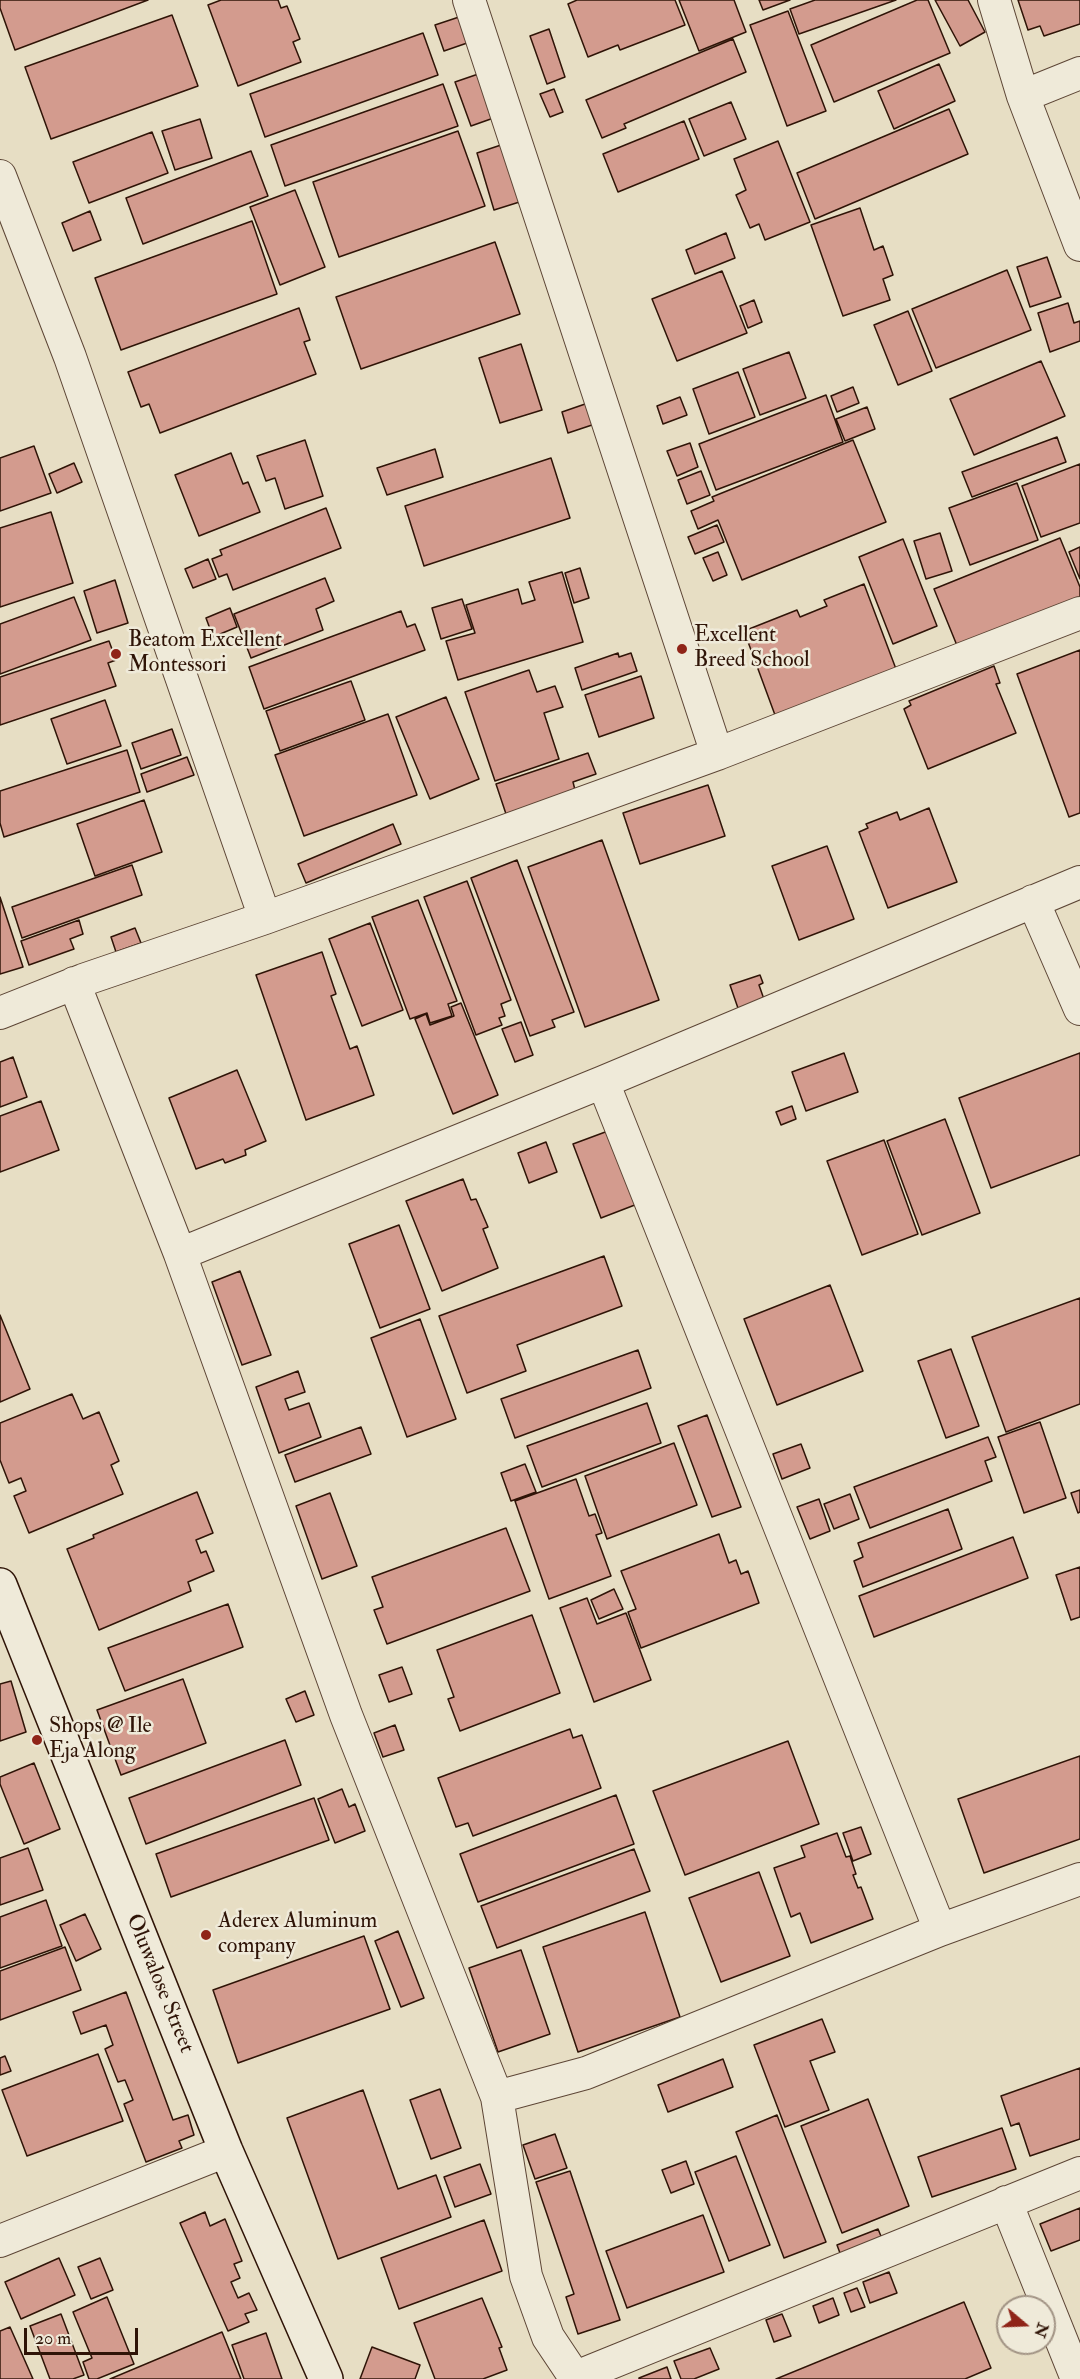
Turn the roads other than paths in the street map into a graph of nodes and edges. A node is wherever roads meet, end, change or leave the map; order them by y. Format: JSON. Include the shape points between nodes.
{"nodes":[{"id":1,"x":469,"y":0,"type":"edge"},
{"id":2,"x":994,"y":0,"type":"edge"},
{"id":3,"x":1080,"y":73,"type":"edge"},
{"id":4,"x":1023,"y":96,"type":"junction"},
{"id":5,"x":0,"y":176,"type":"edge"},
{"id":6,"x":1080,"y":245,"type":"edge"},
{"id":7,"x":1080,"y":613,"type":"edge"},
{"id":8,"x":717,"y":754,"type":"junction"},
{"id":9,"x":1080,"y":882,"type":"edge"},
{"id":10,"x":1033,"y":901,"type":"junction"},
{"id":11,"x":265,"y":918,"type":"junction"},
{"id":12,"x":74,"y":983,"type":"junction"},
{"id":13,"x":1080,"y":1009,"type":"edge"},
{"id":14,"x":0,"y":1013,"type":"edge"},
{"id":15,"x":603,"y":1082,"type":"junction"},
{"id":16,"x":180,"y":1254,"type":"junction"},
{"id":17,"x":0,"y":1585,"type":"edge"},
{"id":18,"x":1080,"y":1879,"type":"edge"},
{"id":19,"x":940,"y":1930,"type":"junction"},
{"id":20,"x":497,"y":2097,"type":"junction"},
{"id":21,"x":226,"y":2151,"type":"junction"},
{"id":22,"x":1080,"y":2173,"type":"edge"},
{"id":23,"x":1006,"y":2202,"type":"junction"},
{"id":24,"x":0,"y":2241,"type":"edge"},
{"id":25,"x":576,"y":2378,"type":"edge"},
{"id":26,"x":326,"y":2379,"type":"edge"},
{"id":27,"x":1077,"y":2379,"type":"edge"}],
"edges":[{"from":1,"to":8,"type":"street"},
{"from":2,"to":4,"type":"street"},
{"from":3,"to":4,"type":"street"},
{"from":4,"to":6,"type":"street"},
{"from":5,"to":11,"type":"street","via":[[70,357]]},
{"from":7,"to":8,"type":"street"},
{"from":8,"to":11,"type":"street"},
{"from":9,"to":10,"type":"street"},
{"from":10,"to":13,"type":"street"},
{"from":10,"to":15,"type":"street"},
{"from":11,"to":12,"type":"street"},
{"from":12,"to":14,"type":"street"},
{"from":12,"to":16,"type":"street"},
{"from":15,"to":16,"type":"street"},
{"from":15,"to":19,"type":"street"},
{"from":16,"to":20,"type":"street","via":[[346,1715]]},
{"from":17,"to":21,"type":"street","name":"Oluwalose Street"},
{"from":18,"to":19,"type":"street"},
{"from":19,"to":20,"type":"street","via":[[586,2073]]},
{"from":20,"to":25,"type":"street","via":[[526,2276],[548,2337]]},
{"from":21,"to":24,"type":"street"},
{"from":21,"to":26,"type":"street","name":"Oluwalose Street"},
{"from":22,"to":23,"type":"street"},
{"from":23,"to":25,"type":"street"},
{"from":23,"to":27,"type":"street"}]}
